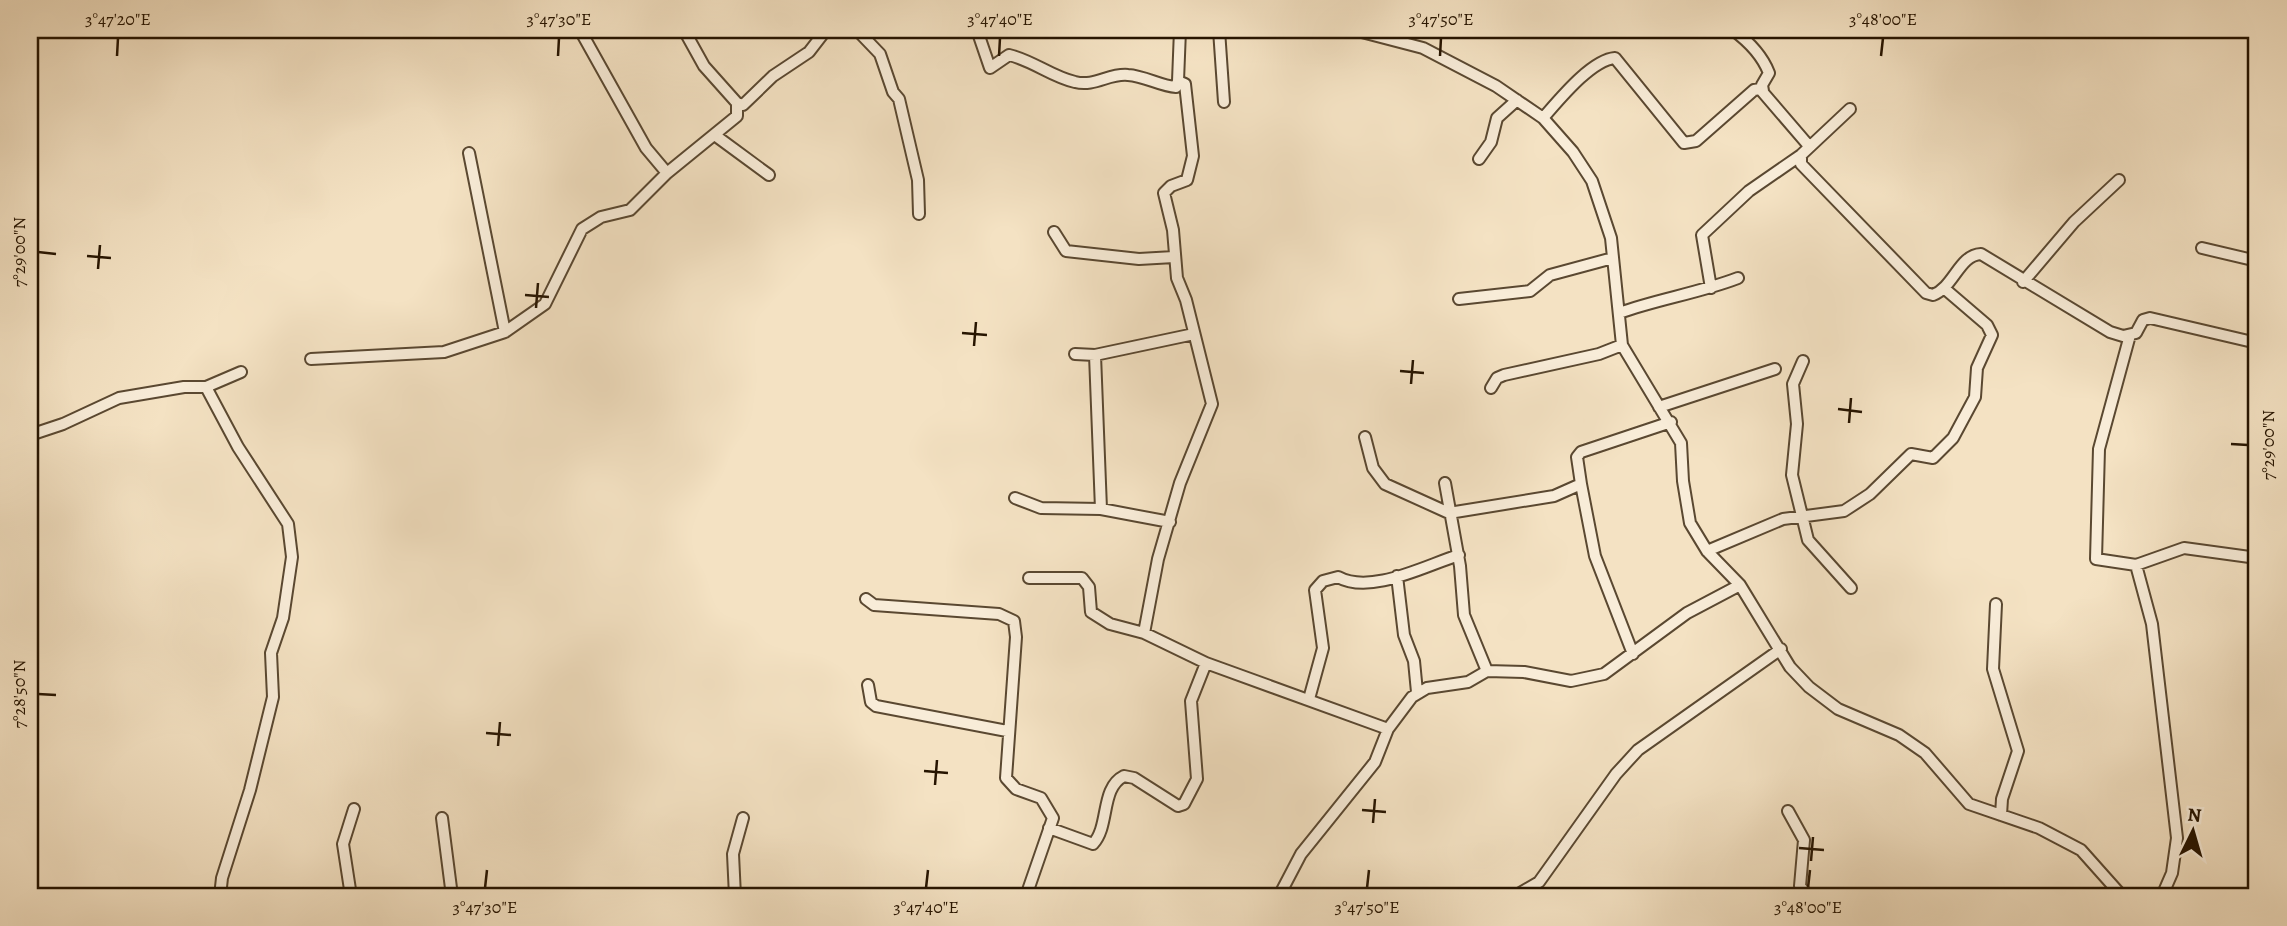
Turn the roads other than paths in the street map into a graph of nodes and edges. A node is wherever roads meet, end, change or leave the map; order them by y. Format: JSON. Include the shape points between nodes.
{"nodes":[{"id":1,"x":580,"y":30,"type":"edge"},
{"id":2,"x":684,"y":30,"type":"edge"},
{"id":3,"x":826,"y":30,"type":"edge"},
{"id":4,"x":857,"y":30,"type":"edge"},
{"id":5,"x":977,"y":30,"type":"edge"},
{"id":6,"x":1180,"y":30,"type":"edge"},
{"id":7,"x":1219,"y":30,"type":"edge"},
{"id":8,"x":1353,"y":30,"type":"edge"},
{"id":9,"x":1733,"y":30,"type":"edge"},
{"id":10,"x":1370,"y":31,"type":"edge"},
{"id":11,"x":1178,"y":81,"type":"junction"},
{"id":12,"x":1763,"y":91,"type":"junction"},
{"id":13,"x":1517,"y":100,"type":"junction"},
{"id":14,"x":1224,"y":102,"type":"dead end"},
{"id":15,"x":737,"y":103,"type":"junction"},
{"id":16,"x":1850,"y":109,"type":"dead end"},
{"id":17,"x":1543,"y":118,"type":"junction"},
{"id":18,"x":716,"y":136,"type":"junction"},
{"id":19,"x":1805,"y":150,"type":"junction"},
{"id":20,"x":469,"y":153,"type":"dead end"},
{"id":21,"x":1479,"y":159,"type":"dead end"},
{"id":22,"x":667,"y":173,"type":"junction"},
{"id":23,"x":769,"y":175,"type":"dead end"},
{"id":24,"x":2119,"y":180,"type":"dead end"},
{"id":25,"x":919,"y":214,"type":"dead end"},
{"id":26,"x":1054,"y":232,"type":"dead end"},
{"id":27,"x":2202,"y":248,"type":"dead end"},
{"id":28,"x":1174,"y":257,"type":"junction"},
{"id":29,"x":1613,"y":258,"type":"junction"},
{"id":30,"x":2257,"y":261,"type":"edge"},
{"id":31,"x":1738,"y":278,"type":"dead end"},
{"id":32,"x":2023,"y":282,"type":"junction"},
{"id":33,"x":1711,"y":288,"type":"junction"},
{"id":34,"x":1945,"y":289,"type":"junction"},
{"id":35,"x":1459,"y":299,"type":"dead end"},
{"id":36,"x":1619,"y":313,"type":"junction"},
{"id":37,"x":505,"y":332,"type":"junction"},
{"id":38,"x":1195,"y":334,"type":"junction"},
{"id":39,"x":2127,"y":339,"type":"junction"},
{"id":40,"x":2257,"y":343,"type":"edge"},
{"id":41,"x":1622,"y":345,"type":"junction"},
{"id":42,"x":1075,"y":354,"type":"dead end"},
{"id":43,"x":1096,"y":355,"type":"junction"},
{"id":44,"x":311,"y":359,"type":"dead end"},
{"id":45,"x":1803,"y":361,"type":"dead end"},
{"id":46,"x":1775,"y":369,"type":"dead end"},
{"id":47,"x":241,"y":372,"type":"dead end"},
{"id":48,"x":206,"y":387,"type":"junction"},
{"id":49,"x":1491,"y":388,"type":"dead end"},
{"id":50,"x":1659,"y":407,"type":"junction"},
{"id":51,"x":1671,"y":422,"type":"junction"},
{"id":52,"x":30,"y":435,"type":"edge"},
{"id":53,"x":1364,"y":437,"type":"dead end"},
{"id":54,"x":1445,"y":483,"type":"dead end"},
{"id":55,"x":1581,"y":484,"type":"junction"},
{"id":56,"x":1015,"y":498,"type":"dead end"},
{"id":57,"x":1101,"y":509,"type":"junction"},
{"id":58,"x":1449,"y":513,"type":"junction"},
{"id":59,"x":1802,"y":516,"type":"junction"},
{"id":60,"x":1170,"y":522,"type":"junction"},
{"id":61,"x":1707,"y":551,"type":"junction"},
{"id":62,"x":1459,"y":555,"type":"junction"},
{"id":63,"x":2257,"y":558,"type":"edge"},
{"id":64,"x":2136,"y":565,"type":"junction"},
{"id":65,"x":1397,"y":576,"type":"junction"},
{"id":66,"x":1029,"y":578,"type":"dead end"},
{"id":67,"x":1740,"y":585,"type":"junction"},
{"id":68,"x":1851,"y":589,"type":"dead end"},
{"id":69,"x":866,"y":599,"type":"dead end"},
{"id":70,"x":1996,"y":604,"type":"dead end"},
{"id":71,"x":1144,"y":633,"type":"junction"},
{"id":72,"x":1781,"y":649,"type":"junction"},
{"id":73,"x":1633,"y":654,"type":"junction"},
{"id":74,"x":1206,"y":663,"type":"junction"},
{"id":75,"x":1487,"y":671,"type":"junction"},
{"id":76,"x":869,"y":685,"type":"dead end"},
{"id":77,"x":1417,"y":692,"type":"junction"},
{"id":78,"x":1309,"y":699,"type":"junction"},
{"id":79,"x":1388,"y":729,"type":"junction"},
{"id":80,"x":1007,"y":731,"type":"junction"},
{"id":81,"x":354,"y":809,"type":"dead end"},
{"id":82,"x":1788,"y":811,"type":"dead end"},
{"id":83,"x":2001,"y":815,"type":"junction"},
{"id":84,"x":442,"y":818,"type":"dead end"},
{"id":85,"x":743,"y":818,"type":"dead end"},
{"id":86,"x":1049,"y":828,"type":"junction"},
{"id":87,"x":220,"y":896,"type":"edge"},
{"id":88,"x":351,"y":896,"type":"edge"},
{"id":89,"x":452,"y":896,"type":"edge"},
{"id":90,"x":735,"y":896,"type":"edge"},
{"id":91,"x":1026,"y":896,"type":"edge"},
{"id":92,"x":1279,"y":896,"type":"edge"},
{"id":93,"x":1515,"y":896,"type":"edge"},
{"id":94,"x":1808,"y":896,"type":"edge"},
{"id":95,"x":2122,"y":896,"type":"edge"},
{"id":96,"x":2162,"y":896,"type":"edge"}],
"edges":[{"from":1,"to":22,"type":"street","via":[[646,148]]},
{"from":2,"to":15,"type":"street","via":[[704,66]]},
{"from":3,"to":15,"type":"street","via":[[801,60],[773,76],[745,105]]},
{"from":4,"to":25,"type":"street","via":[[880,54],[899,99],[919,180]]},
{"from":5,"to":11,"type":"street","via":[[989,68],[1009,55],[1073,82],[1093,84],[1115,75],[1176,87]]},
{"from":6,"to":11,"type":"street"},
{"from":7,"to":14,"type":"street"},
{"from":8,"to":10,"type":"street"},
{"from":9,"to":12,"type":"street","via":[[1765,63],[1769,73]]},
{"from":10,"to":13,"type":"street","via":[[1423,48]]},
{"from":11,"to":28,"type":"street","via":[[1185,84],[1193,156],[1187,180],[1164,192]]},
{"from":12,"to":17,"type":"street","via":[[1754,90],[1711,130],[1684,143],[1615,58],[1607,59],[1575,84]]},
{"from":12,"to":19,"type":"street"},
{"from":13,"to":17,"type":"street"},
{"from":13,"to":21,"type":"street","via":[[1497,118],[1491,142]]},
{"from":15,"to":18,"type":"street","via":[[737,116]]},
{"from":16,"to":19,"type":"street"},
{"from":17,"to":29,"type":"street","via":[[1592,181]]},
{"from":18,"to":22,"type":"street"},
{"from":18,"to":23,"type":"street"},
{"from":19,"to":33,"type":"street","via":[[1749,191],[1702,234]]},
{"from":19,"to":34,"type":"street","via":[[1800,160],[1805,170],[1923,291],[1933,295]]},
{"from":20,"to":37,"type":"street"},
{"from":22,"to":37,"type":"street","via":[[630,210],[601,217],[582,229],[545,304]]},
{"from":24,"to":32,"type":"street","via":[[2074,222]]},
{"from":26,"to":28,"type":"street","via":[[1066,251],[1139,259]]},
{"from":27,"to":30,"type":"street"},
{"from":28,"to":38,"type":"street"},
{"from":29,"to":35,"type":"street","via":[[1550,275],[1530,291]]},
{"from":29,"to":36,"type":"street"},
{"from":31,"to":33,"type":"street"},
{"from":32,"to":34,"type":"street","via":[[1976,254]]},
{"from":32,"to":39,"type":"street"},
{"from":33,"to":36,"type":"street"},
{"from":34,"to":59,"type":"street","via":[[1987,325],[1992,335],[1977,368],[1975,397],[1953,438],[1935,458],[1907,457],[1854,506],[1833,514]]},
{"from":36,"to":41,"type":"street"},
{"from":37,"to":44,"type":"street","via":[[444,352]]},
{"from":38,"to":43,"type":"street"},
{"from":38,"to":60,"type":"street","via":[[1212,404],[1180,483]]},
{"from":39,"to":40,"type":"street","via":[[2150,318]]},
{"from":39,"to":64,"type":"street","via":[[2099,449],[2096,559]]},
{"from":41,"to":49,"type":"street","via":[[1504,375]]},
{"from":41,"to":50,"type":"street"},
{"from":42,"to":43,"type":"street"},
{"from":43,"to":57,"type":"street"},
{"from":45,"to":59,"type":"street","via":[[1793,384],[1797,424],[1792,467]]},
{"from":46,"to":50,"type":"street"},
{"from":47,"to":48,"type":"street"},
{"from":48,"to":52,"type":"street","via":[[119,398]]},
{"from":48,"to":87,"type":"street","via":[[288,524],[292,557],[283,618],[271,653],[273,697]]},
{"from":50,"to":51,"type":"street"},
{"from":51,"to":55,"type":"street","via":[[1581,452],[1577,457]]},
{"from":51,"to":61,"type":"street","via":[[1681,443],[1690,523]]},
{"from":53,"to":58,"type":"street","via":[[1373,468],[1385,484]]},
{"from":54,"to":58,"type":"street"},
{"from":55,"to":58,"type":"street","via":[[1554,496]]},
{"from":55,"to":73,"type":"street","via":[[1595,556]]},
{"from":56,"to":57,"type":"street","via":[[1041,508]]},
{"from":57,"to":60,"type":"street"},
{"from":58,"to":62,"type":"street"},
{"from":59,"to":61,"type":"street"},
{"from":59,"to":68,"type":"street","via":[[1808,540]]},
{"from":60,"to":71,"type":"street"},
{"from":61,"to":67,"type":"street"},
{"from":62,"to":65,"type":"street"},
{"from":62,"to":75,"type":"street","via":[[1464,615]]},
{"from":63,"to":64,"type":"street","via":[[2184,548]]},
{"from":64,"to":96,"type":"street","via":[[2152,624],[2176,829],[2172,873]]},
{"from":65,"to":77,"type":"street"},
{"from":65,"to":78,"type":"street","via":[[1376,584],[1351,584],[1338,578],[1323,581],[1315,590],[1323,648]]},
{"from":66,"to":71,"type":"street","via":[[1082,578],[1089,587],[1094,615]]},
{"from":67,"to":72,"type":"street"},
{"from":67,"to":73,"type":"street","via":[[1687,613]]},
{"from":69,"to":80,"type":"street","via":[[874,605],[999,614],[1014,621]]},
{"from":70,"to":83,"type":"street","via":[[1993,669],[2018,751]]},
{"from":71,"to":74,"type":"street"},
{"from":72,"to":83,"type":"street","via":[[1790,667],[1823,699],[1913,744],[1969,804]]},
{"from":72,"to":93,"type":"street","via":[[1638,750],[1539,882]]},
{"from":73,"to":75,"type":"street","via":[[1604,674],[1571,681]]},
{"from":74,"to":78,"type":"street"},
{"from":74,"to":86,"type":"street","via":[[1191,701],[1198,779],[1184,804],[1178,806],[1135,778],[1124,776],[1112,789],[1101,834],[1093,844]]},
{"from":75,"to":77,"type":"street","via":[[1468,682]]},
{"from":76,"to":80,"type":"street","via":[[876,706]]},
{"from":77,"to":79,"type":"street"},
{"from":78,"to":79,"type":"street"},
{"from":79,"to":92,"type":"street","via":[[1375,762],[1301,854]]},
{"from":80,"to":86,"type":"street","via":[[1006,778],[1016,789],[1041,798],[1052,818]]},
{"from":81,"to":88,"type":"street","via":[[343,844]]},
{"from":82,"to":94,"type":"street","via":[[1804,840],[1800,886]]},
{"from":83,"to":95,"type":"street","via":[[2081,850]]},
{"from":84,"to":89,"type":"street"},
{"from":85,"to":90,"type":"street","via":[[733,854]]},
{"from":86,"to":91,"type":"street"}]}
